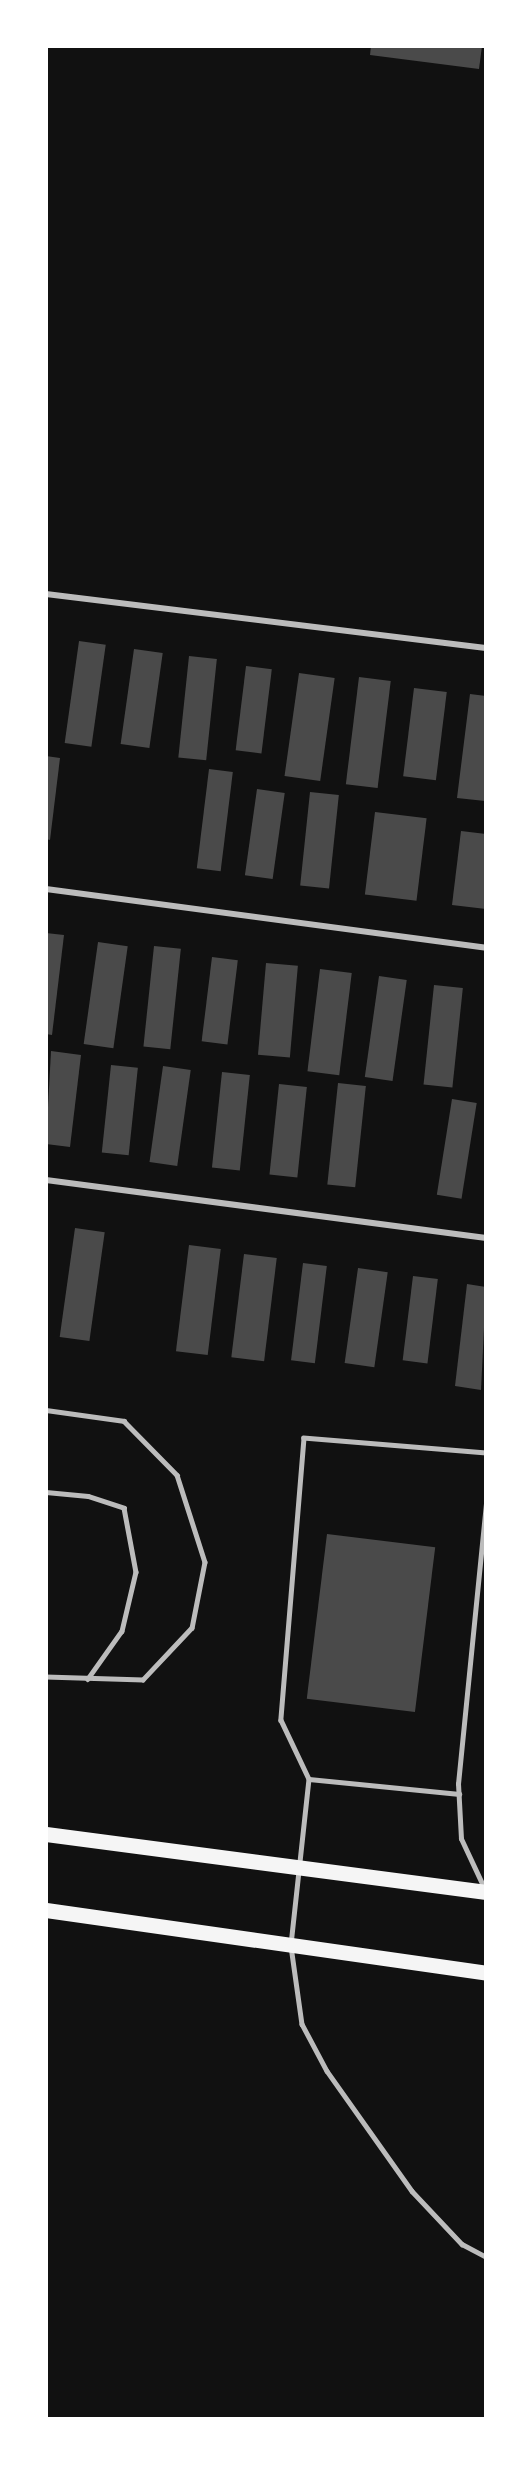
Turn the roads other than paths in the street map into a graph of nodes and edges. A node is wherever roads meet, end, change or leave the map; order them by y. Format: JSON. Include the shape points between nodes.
{"nodes":[{"id":1,"x":46,"y":594,"type":"edge"},
{"id":2,"x":486,"y":648,"type":"edge"},
{"id":3,"x":46,"y":889,"type":"edge"},
{"id":4,"x":486,"y":948,"type":"edge"},
{"id":5,"x":46,"y":1180,"type":"edge"},
{"id":6,"x":486,"y":1238,"type":"edge"},
{"id":7,"x":46,"y":1410,"type":"edge"},
{"id":8,"x":486,"y":1453,"type":"edge"},
{"id":9,"x":46,"y":1492,"type":"edge"},
{"id":10,"x":486,"y":1503,"type":"edge"},
{"id":11,"x":46,"y":1677,"type":"edge"},
{"id":12,"x":88,"y":1679,"type":"junction"},
{"id":13,"x":309,"y":1779,"type":"junction"},
{"id":14,"x":459,"y":1794,"type":"junction"},
{"id":15,"x":46,"y":1834,"type":"edge"},
{"id":16,"x":300,"y":1868,"type":"junction"},
{"id":17,"x":486,"y":1892,"type":"edge"},
{"id":18,"x":46,"y":1910,"type":"edge"},
{"id":19,"x":291,"y":1946,"type":"junction"},
{"id":20,"x":486,"y":1973,"type":"edge"},
{"id":21,"x":486,"y":2257,"type":"edge"}],
"edges":[{"from":1,"to":2,"type":"street"},
{"from":3,"to":4,"type":"street"},
{"from":5,"to":6,"type":"street"},
{"from":7,"to":12,"type":"lane","via":[[124,1421],[177,1475],[205,1562],[192,1628],[142,1680]]},
{"from":8,"to":13,"type":"lane","via":[[304,1438],[281,1720]]},
{"from":9,"to":12,"type":"lane","via":[[88,1496],[124,1508],[136,1572],[122,1631]]},
{"from":10,"to":14,"type":"lane"},
{"from":11,"to":12,"type":"lane"},
{"from":13,"to":14,"type":"lane"},
{"from":13,"to":16,"type":"lane"},
{"from":14,"to":17,"type":"lane","via":[[461,1839]]},
{"from":15,"to":16,"type":"main road"},
{"from":16,"to":17,"type":"main road"},
{"from":16,"to":19,"type":"lane"},
{"from":18,"to":19,"type":"main road"},
{"from":19,"to":20,"type":"main road"},
{"from":19,"to":21,"type":"lane","via":[[302,2024],[327,2071],[412,2191],[462,2244]]}]}
